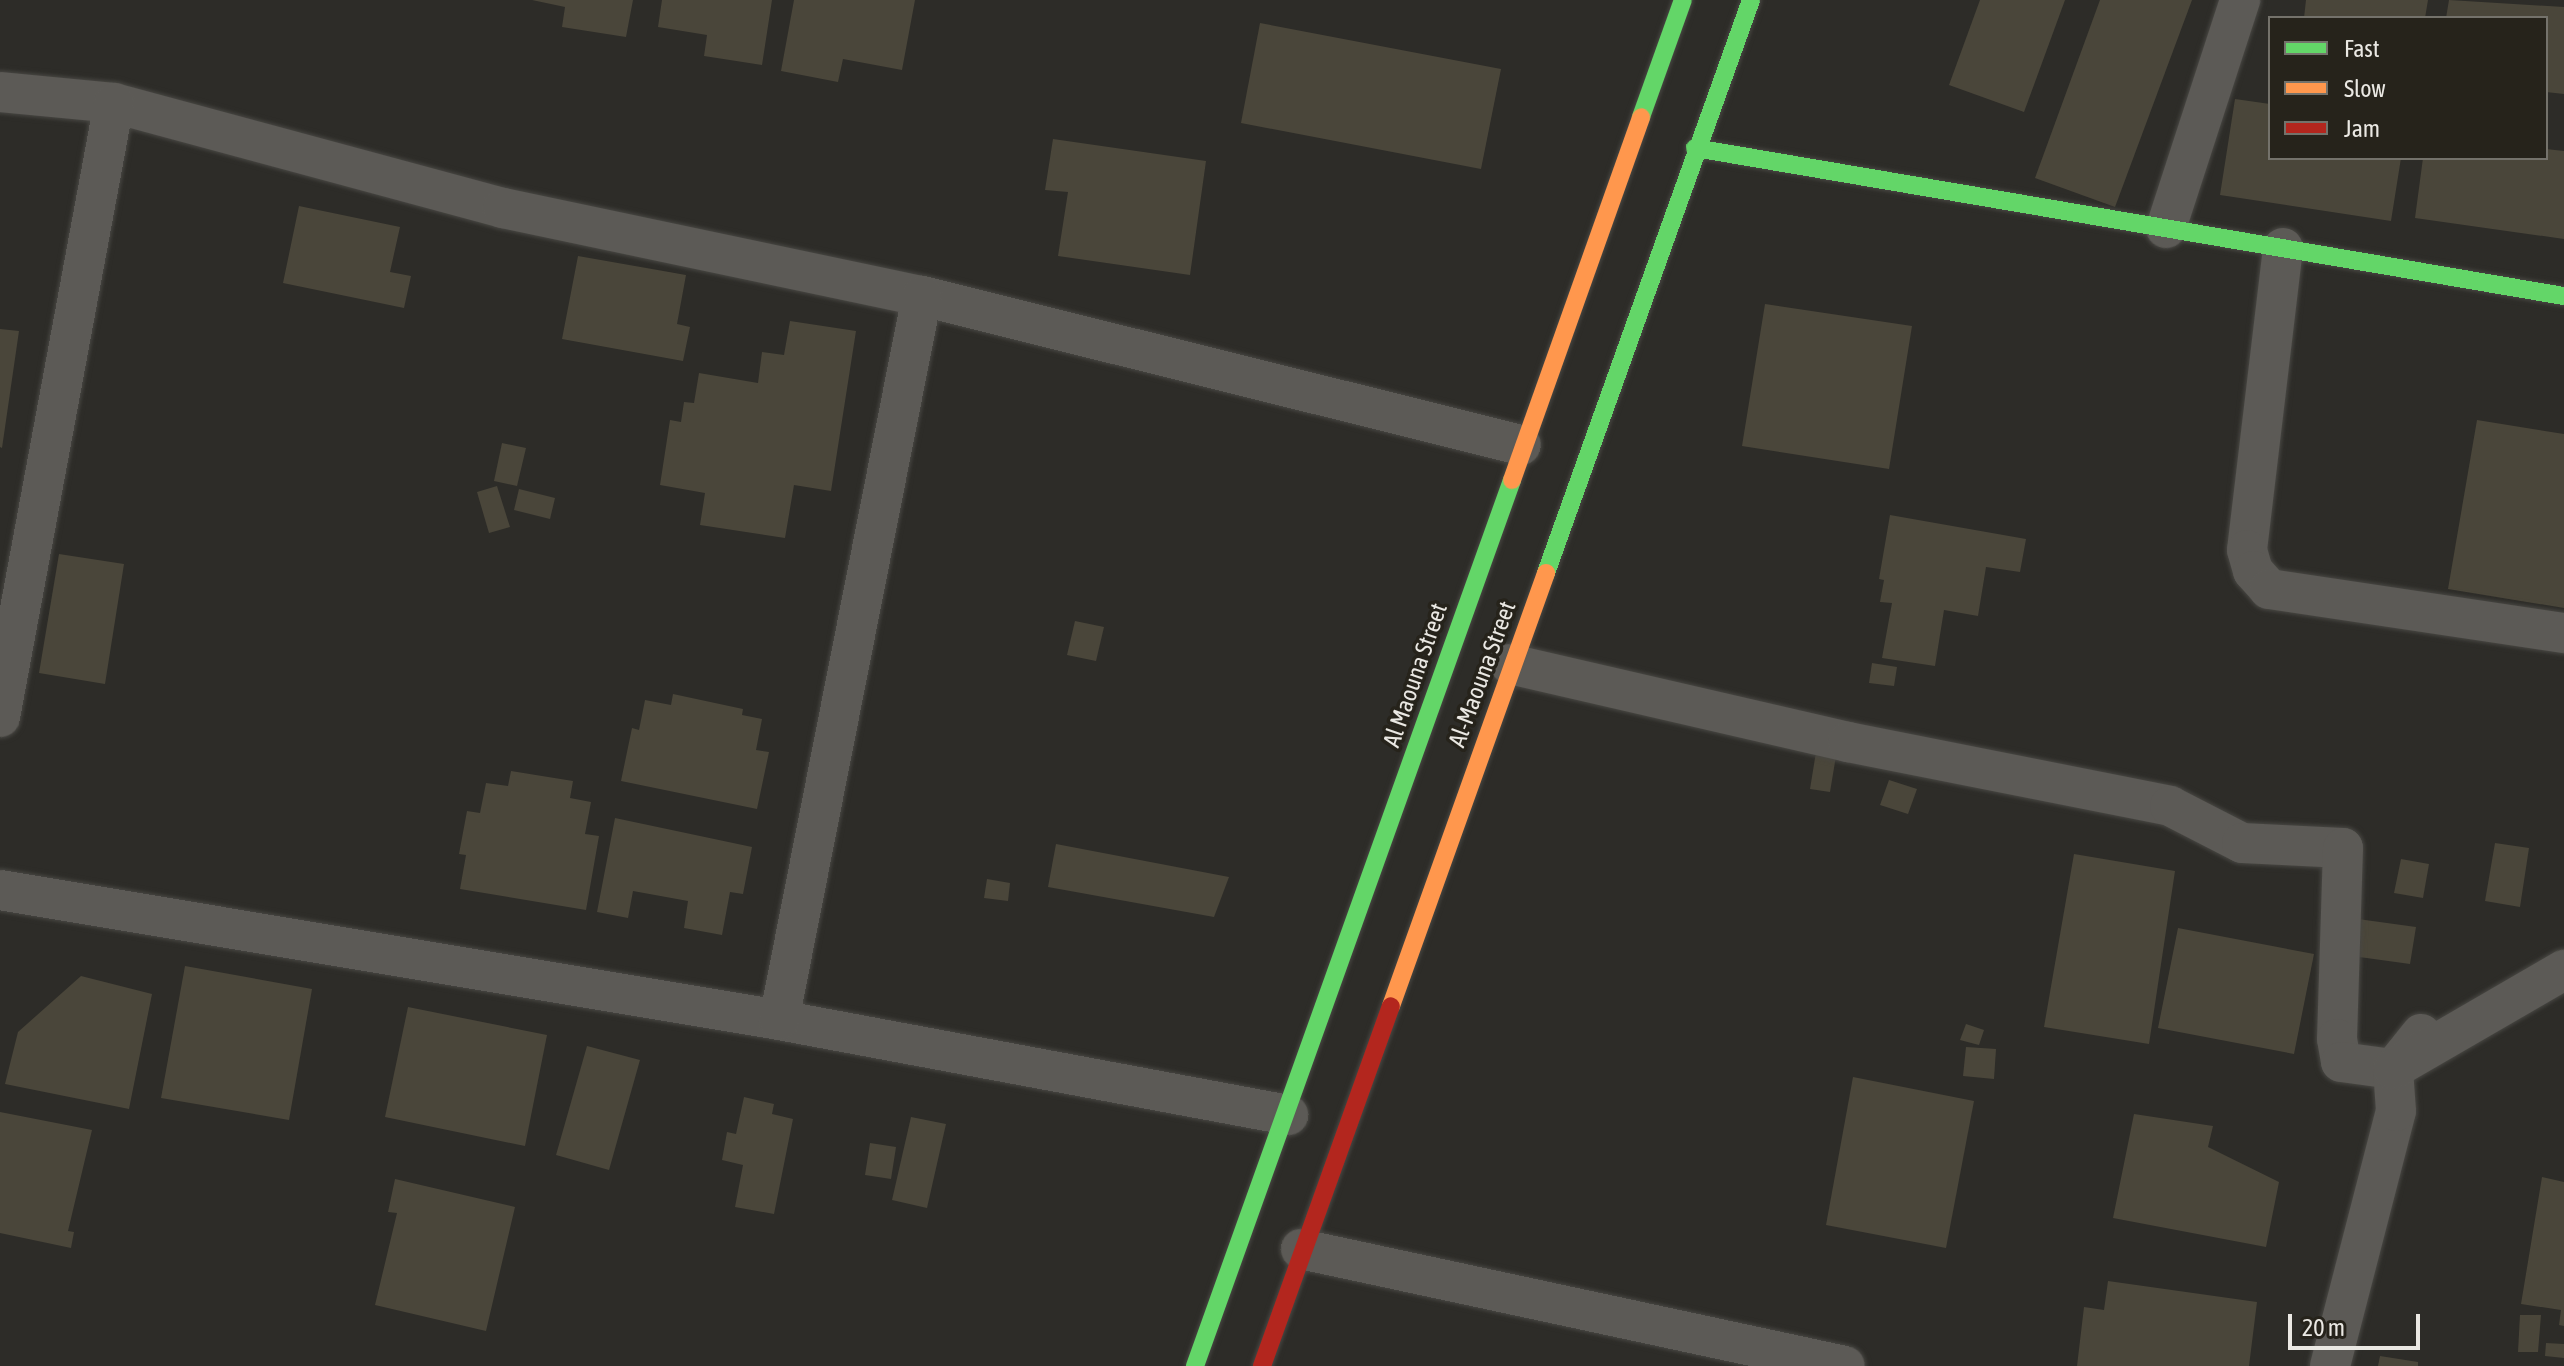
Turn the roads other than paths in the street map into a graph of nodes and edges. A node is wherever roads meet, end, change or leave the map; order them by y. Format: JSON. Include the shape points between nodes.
{"nodes":[{"id":1,"x":1683,"y":0,"type":"edge"},
{"id":2,"x":1751,"y":0,"type":"edge"},
{"id":3,"x":2240,"y":0,"type":"edge"},
{"id":4,"x":0,"y":92,"type":"edge"},
{"id":5,"x":114,"y":103,"type":"junction"},
{"id":6,"x":1695,"y":148,"type":"junction"},
{"id":7,"x":2166,"y":228,"type":"junction"},
{"id":8,"x":2283,"y":248,"type":"junction"},
{"id":9,"x":922,"y":296,"type":"junction"},
{"id":10,"x":2564,"y":296,"type":"edge"},
{"id":11,"x":1521,"y":445,"type":"junction"},
{"id":12,"x":2564,"y":633,"type":"edge"},
{"id":13,"x":1510,"y":664,"type":"junction"},
{"id":14,"x":0,"y":717,"type":"edge"},
{"id":15,"x":0,"y":890,"type":"edge"},
{"id":16,"x":2564,"y":970,"type":"edge"},
{"id":17,"x":779,"y":1020,"type":"junction"},
{"id":18,"x":2421,"y":1034,"type":"dead end"},
{"id":19,"x":2393,"y":1069,"type":"junction"},
{"id":20,"x":1288,"y":1115,"type":"junction"},
{"id":21,"x":1301,"y":1249,"type":"junction"},
{"id":22,"x":1195,"y":1366,"type":"edge"},
{"id":23,"x":1262,"y":1366,"type":"edge"},
{"id":24,"x":1845,"y":1366,"type":"edge"},
{"id":25,"x":2330,"y":1366,"type":"edge"}],
"edges":[{"from":1,"to":11,"type":"main road","name":"Al Maouna Street"},
{"from":2,"to":6,"type":"main road","name":"Al-Maouna Street"},
{"from":3,"to":7,"type":"street"},
{"from":4,"to":5,"type":"street"},
{"from":5,"to":9,"type":"street","via":[[503,208]]},
{"from":5,"to":14,"type":"street"},
{"from":6,"to":7,"type":"main road"},
{"from":6,"to":13,"type":"main road","name":"Al-Maouna Street"},
{"from":7,"to":8,"type":"main road"},
{"from":8,"to":10,"type":"main road"},
{"from":8,"to":12,"type":"street","via":[[2247,550],[2253,571],[2269,589]]},
{"from":9,"to":11,"type":"street"},
{"from":9,"to":17,"type":"street"},
{"from":11,"to":20,"type":"main road","name":"Al Maouna Street"},
{"from":13,"to":19,"type":"street","via":[[1848,742],[2170,806],[2242,843],[2343,848],[2337,1039],[2341,1062]]},
{"from":13,"to":21,"type":"main road","name":"Al-Maouna Street"},
{"from":15,"to":17,"type":"street"},
{"from":16,"to":19,"type":"street"},
{"from":17,"to":20,"type":"street"},
{"from":18,"to":19,"type":"street"},
{"from":19,"to":25,"type":"street","via":[[2396,1111]]},
{"from":20,"to":22,"type":"main road","name":"Al Maouna Street"},
{"from":21,"to":23,"type":"main road","name":"Al-Maouna Street"},
{"from":21,"to":24,"type":"street"}]}
